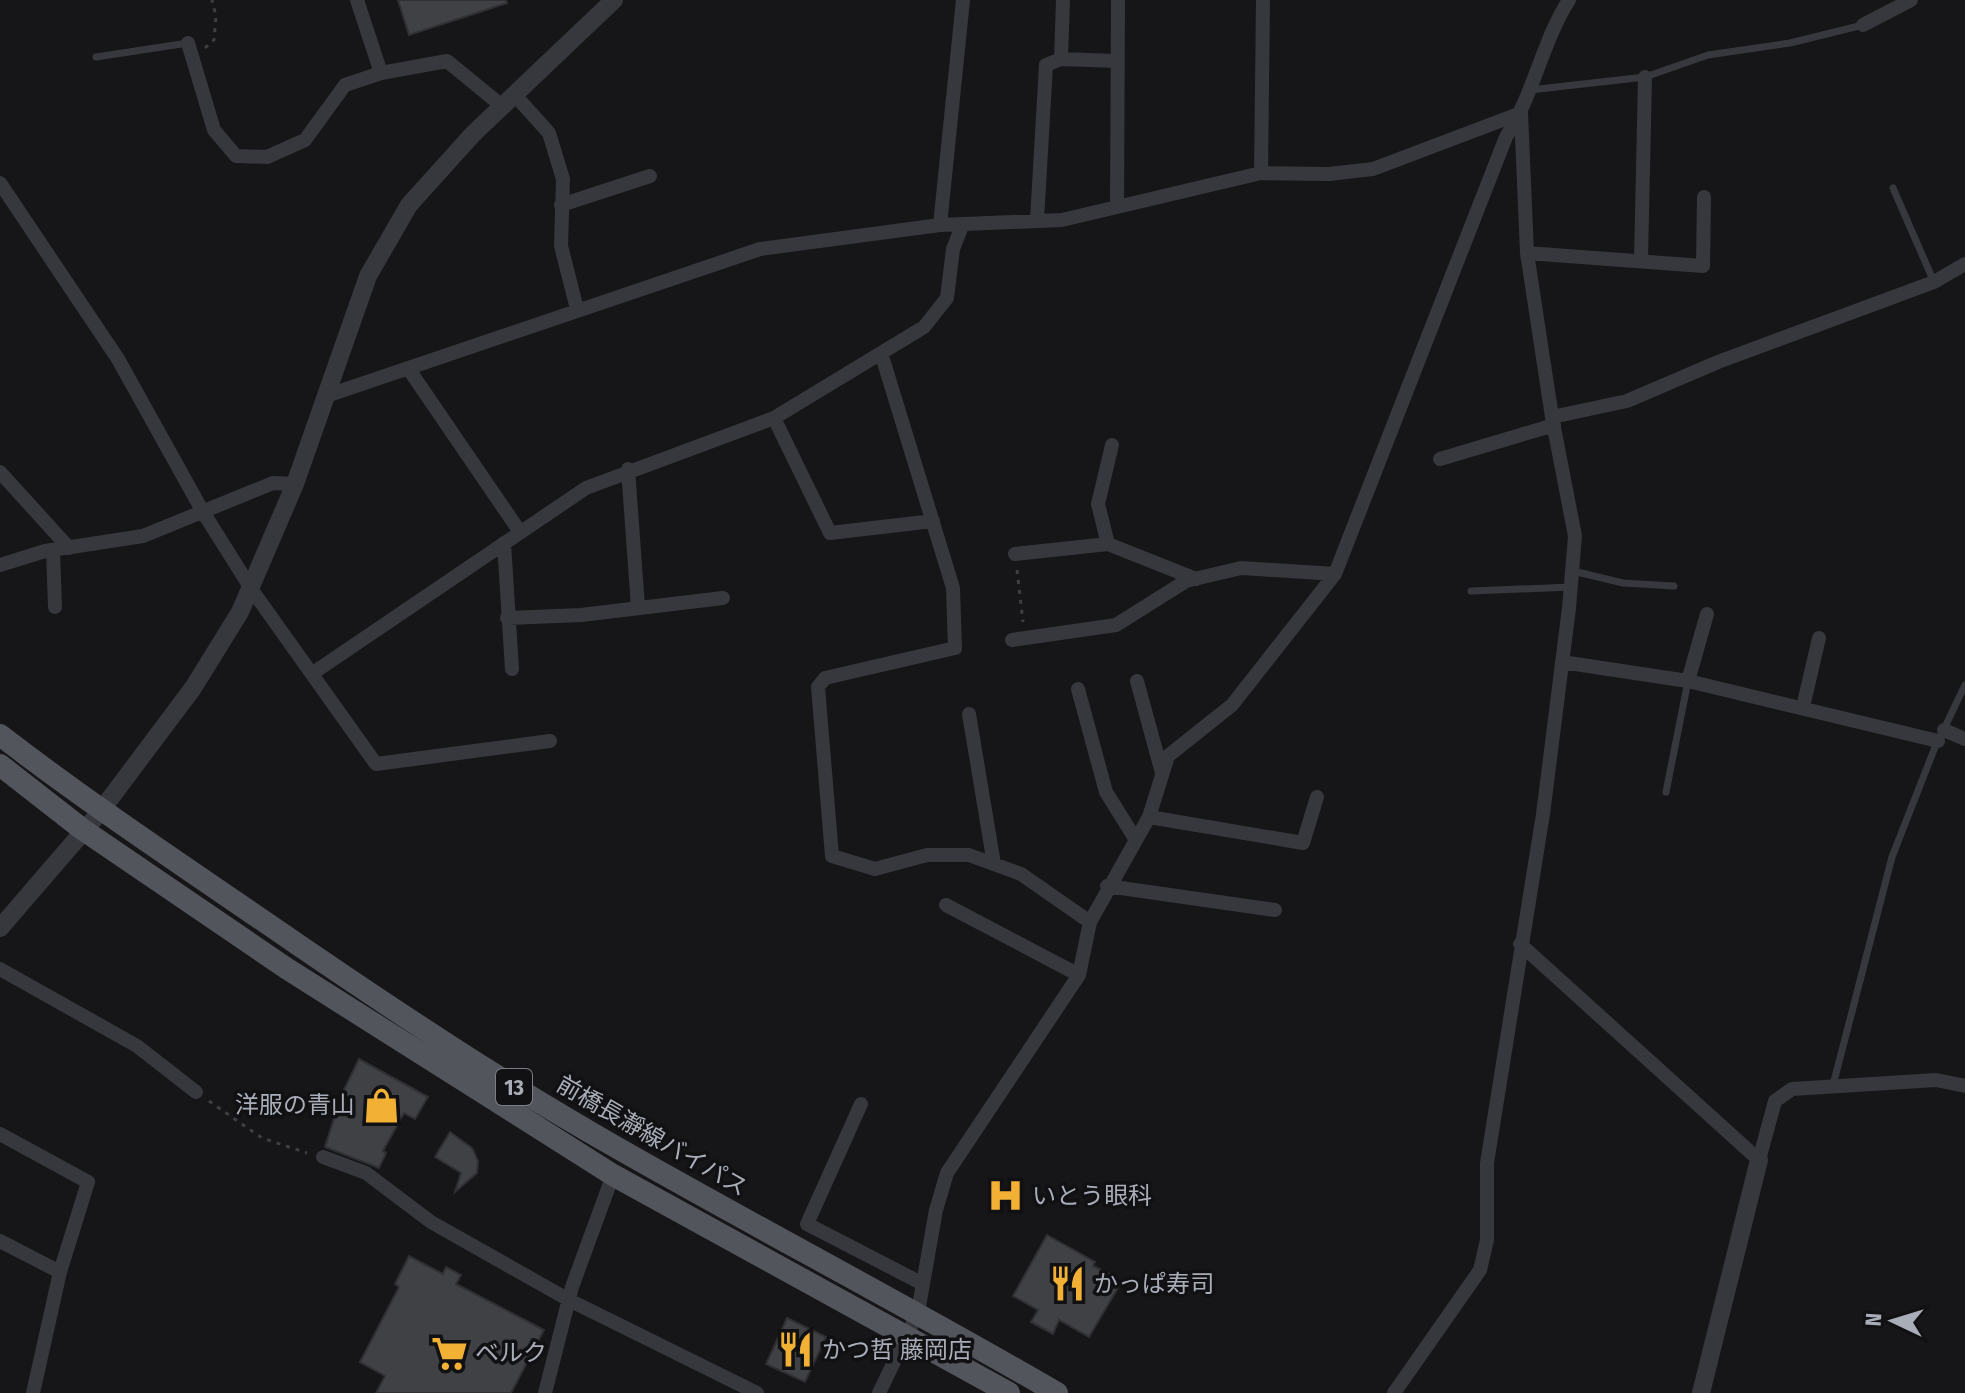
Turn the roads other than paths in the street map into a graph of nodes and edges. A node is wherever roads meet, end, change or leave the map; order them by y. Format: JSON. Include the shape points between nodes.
{"nodes":[{"id":1,"x":357,"y":0,"type":"edge"},
{"id":2,"x":614,"y":0,"type":"edge"},
{"id":3,"x":963,"y":0,"type":"edge"},
{"id":4,"x":1063,"y":0,"type":"edge"},
{"id":5,"x":1118,"y":0,"type":"edge"},
{"id":6,"x":1263,"y":0,"type":"edge"},
{"id":7,"x":1569,"y":0,"type":"edge"},
{"id":8,"x":1911,"y":0,"type":"edge"},
{"id":9,"x":1863,"y":25,"type":"joint"},
{"id":10,"x":188,"y":43,"type":"joint"},
{"id":11,"x":96,"y":57,"type":"dead end"},
{"id":12,"x":1061,"y":59,"type":"junction"},
{"id":13,"x":1116,"y":61,"type":"junction"},
{"id":14,"x":381,"y":73,"type":"junction"},
{"id":15,"x":1645,"y":77,"type":"junction"},
{"id":16,"x":1530,"y":90,"type":"junction"},
{"id":17,"x":508,"y":100,"type":"junction"},
{"id":18,"x":1521,"y":113,"type":"junction"},
{"id":19,"x":1261,"y":173,"type":"junction"},
{"id":20,"x":650,"y":176,"type":"dead end"},
{"id":21,"x":0,"y":183,"type":"edge"},
{"id":22,"x":1893,"y":188,"type":"dead end"},
{"id":23,"x":1704,"y":197,"type":"dead end"},
{"id":24,"x":561,"y":205,"type":"junction"},
{"id":25,"x":1117,"y":207,"type":"junction"},
{"id":26,"x":1037,"y":220,"type":"junction"},
{"id":27,"x":940,"y":225,"type":"junction"},
{"id":28,"x":962,"y":226,"type":"junction"},
{"id":29,"x":1527,"y":253,"type":"junction"},
{"id":30,"x":1641,"y":260,"type":"junction"},
{"id":31,"x":1965,"y":264,"type":"edge"},
{"id":32,"x":1934,"y":282,"type":"junction"},
{"id":33,"x":577,"y":309,"type":"junction"},
{"id":34,"x":882,"y":356,"type":"junction"},
{"id":35,"x":408,"y":368,"type":"junction"},
{"id":36,"x":326,"y":396,"type":"junction"},
{"id":37,"x":774,"y":418,"type":"junction"},
{"id":38,"x":1553,"y":421,"type":"junction"},
{"id":39,"x":1112,"y":445,"type":"dead end"},
{"id":40,"x":1440,"y":459,"type":"dead end"},
{"id":41,"x":628,"y":469,"type":"junction"},
{"id":42,"x":0,"y":472,"type":"edge"},
{"id":43,"x":295,"y":484,"type":"junction"},
{"id":44,"x":203,"y":512,"type":"junction"},
{"id":45,"x":933,"y":521,"type":"junction"},
{"id":46,"x":520,"y":532,"type":"junction"},
{"id":47,"x":504,"y":543,"type":"junction"},
{"id":48,"x":1108,"y":544,"type":"junction"},
{"id":49,"x":69,"y":548,"type":"junction"},
{"id":50,"x":53,"y":550,"type":"junction"},
{"id":51,"x":1015,"y":554,"type":"road end"},
{"id":52,"x":0,"y":565,"type":"edge"},
{"id":53,"x":1573,"y":571,"type":"junction"},
{"id":54,"x":1335,"y":574,"type":"junction"},
{"id":55,"x":1196,"y":579,"type":"junction"},
{"id":56,"x":1674,"y":586,"type":"dead end"},
{"id":57,"x":1571,"y":587,"type":"junction"},
{"id":58,"x":252,"y":590,"type":"junction"},
{"id":59,"x":1471,"y":591,"type":"dead end"},
{"id":60,"x":723,"y":598,"type":"dead end"},
{"id":61,"x":55,"y":607,"type":"dead end"},
{"id":62,"x":638,"y":607,"type":"junction"},
{"id":63,"x":1707,"y":614,"type":"dead end"},
{"id":64,"x":507,"y":618,"type":"junction"},
{"id":65,"x":1819,"y":638,"type":"dead end"},
{"id":66,"x":1018,"y":639,"type":"road end"},
{"id":67,"x":1562,"y":662,"type":"junction"},
{"id":68,"x":512,"y":669,"type":"dead end"},
{"id":69,"x":313,"y":673,"type":"junction"},
{"id":70,"x":1137,"y":681,"type":"dead end"},
{"id":71,"x":1688,"y":681,"type":"junction"},
{"id":72,"x":1965,"y":685,"type":"edge"},
{"id":73,"x":1078,"y":689,"type":"dead end"},
{"id":74,"x":1803,"y":707,"type":"junction"},
{"id":75,"x":969,"y":714,"type":"dead end"},
{"id":76,"x":0,"y":735,"type":"edge"},
{"id":77,"x":1941,"y":736,"type":"junction"},
{"id":78,"x":1965,"y":739,"type":"edge"},
{"id":79,"x":550,"y":741,"type":"dead end"},
{"id":80,"x":0,"y":765,"type":"edge"},
{"id":81,"x":1162,"y":774,"type":"junction"},
{"id":82,"x":1666,"y":792,"type":"dead end"},
{"id":83,"x":1317,"y":797,"type":"dead end"},
{"id":84,"x":100,"y":812,"type":"junction"},
{"id":85,"x":1149,"y":817,"type":"junction"},
{"id":86,"x":82,"y":829,"type":"junction"},
{"id":87,"x":1136,"y":840,"type":"junction"},
{"id":88,"x":994,"y":864,"type":"junction"},
{"id":89,"x":1107,"y":886,"type":"junction"},
{"id":90,"x":946,"y":905,"type":"dead end"},
{"id":91,"x":1275,"y":910,"type":"dead end"},
{"id":92,"x":1090,"y":922,"type":"junction"},
{"id":93,"x":0,"y":928,"type":"edge"},
{"id":94,"x":1520,"y":944,"type":"junction"},
{"id":95,"x":0,"y":969,"type":"edge"},
{"id":96,"x":1079,"y":975,"type":"junction"},
{"id":97,"x":1965,"y":1086,"type":"edge"},
{"id":98,"x":1832,"y":1087,"type":"junction"},
{"id":99,"x":196,"y":1092,"type":"road end"},
{"id":100,"x":861,"y":1104,"type":"dead end"},
{"id":101,"x":0,"y":1134,"type":"edge"},
{"id":102,"x":323,"y":1157,"type":"road end"},
{"id":103,"x":1759,"y":1160,"type":"junction"},
{"id":104,"x":613,"y":1175,"type":"junction"},
{"id":105,"x":0,"y":1241,"type":"edge"},
{"id":106,"x":60,"y":1272,"type":"junction"},
{"id":107,"x":923,"y":1284,"type":"junction"},
{"id":108,"x":569,"y":1300,"type":"junction"},
{"id":109,"x":918,"y":1312,"type":"junction"},
{"id":110,"x":908,"y":1337,"type":"junction"},
{"id":111,"x":33,"y":1393,"type":"edge"},
{"id":112,"x":545,"y":1393,"type":"edge"},
{"id":113,"x":757,"y":1393,"type":"edge"},
{"id":114,"x":879,"y":1393,"type":"edge"},
{"id":115,"x":1009,"y":1393,"type":"edge"},
{"id":116,"x":1057,"y":1393,"type":"edge"},
{"id":117,"x":1394,"y":1393,"type":"edge"},
{"id":118,"x":1701,"y":1393,"type":"edge"}],
"edges":[{"from":1,"to":14,"type":"street"},
{"from":2,"to":17,"type":"street"},
{"from":3,"to":27,"type":"street"},
{"from":4,"to":12,"type":"street"},
{"from":5,"to":13,"type":"street"},
{"from":6,"to":19,"type":"street"},
{"from":7,"to":16,"type":"street"},
{"from":8,"to":9,"type":"street"},
{"from":9,"to":15,"type":"lane","via":[[1708,55]]},
{"from":10,"to":11,"type":"lane"},
{"from":10,"to":14,"type":"street","via":[[214,130],[236,156],[267,157],[305,140],[345,85]]},
{"from":12,"to":13,"type":"street"},
{"from":12,"to":26,"type":"street","via":[[1046,65]]},
{"from":13,"to":25,"type":"street"},
{"from":14,"to":17,"type":"street","via":[[447,61]]},
{"from":15,"to":16,"type":"lane"},
{"from":15,"to":30,"type":"street"},
{"from":16,"to":18,"type":"street"},
{"from":17,"to":24,"type":"street","via":[[549,133],[563,179]]},
{"from":17,"to":36,"type":"street","via":[[409,205],[368,276]]},
{"from":18,"to":19,"type":"street","via":[[1373,169]]},
{"from":18,"to":29,"type":"street"},
{"from":18,"to":54,"type":"street","via":[[1506,137]]},
{"from":19,"to":25,"type":"street"},
{"from":20,"to":24,"type":"street"},
{"from":21,"to":44,"type":"street","via":[[118,359]]},
{"from":22,"to":32,"type":"lane"},
{"from":23,"to":30,"type":"street","via":[[1703,266]]},
{"from":24,"to":33,"type":"street","via":[[561,246]]},
{"from":25,"to":26,"type":"street","via":[[1062,220]]},
{"from":26,"to":28,"type":"street"},
{"from":27,"to":28,"type":"street"},
{"from":27,"to":33,"type":"street","via":[[760,249]]},
{"from":28,"to":34,"type":"street","via":[[953,249],[947,298],[924,327]]},
{"from":29,"to":30,"type":"street"},
{"from":29,"to":38,"type":"street"},
{"from":31,"to":32,"type":"street"},
{"from":32,"to":38,"type":"street","via":[[1627,401]]},
{"from":33,"to":35,"type":"street"},
{"from":34,"to":37,"type":"street"},
{"from":34,"to":45,"type":"street"},
{"from":35,"to":36,"type":"street"},
{"from":35,"to":46,"type":"street"},
{"from":36,"to":43,"type":"street"},
{"from":37,"to":41,"type":"street"},
{"from":37,"to":45,"type":"street","via":[[830,533]]},
{"from":38,"to":40,"type":"street"},
{"from":38,"to":53,"type":"street","via":[[1575,536]]},
{"from":39,"to":48,"type":"street","via":[[1098,504]]},
{"from":41,"to":46,"type":"street","via":[[586,488]]},
{"from":41,"to":62,"type":"street"},
{"from":42,"to":49,"type":"street"},
{"from":43,"to":44,"type":"street","via":[[273,483]]},
{"from":43,"to":58,"type":"street"},
{"from":44,"to":49,"type":"street","via":[[143,536]]},
{"from":44,"to":58,"type":"street"},
{"from":45,"to":88,"type":"street","via":[[953,588],[955,648],[825,678],[818,687],[832,856],[875,869],[927,855],[969,855]]},
{"from":46,"to":47,"type":"street"},
{"from":47,"to":64,"type":"street"},
{"from":47,"to":69,"type":"street"},
{"from":48,"to":51,"type":"street"},
{"from":48,"to":55,"type":"street"},
{"from":49,"to":50,"type":"street"},
{"from":50,"to":52,"type":"street"},
{"from":50,"to":61,"type":"street"},
{"from":53,"to":56,"type":"lane","via":[[1623,583]]},
{"from":53,"to":57,"type":"street"},
{"from":54,"to":55,"type":"street","via":[[1241,568]]},
{"from":54,"to":81,"type":"street","via":[[1232,705],[1180,743]]},
{"from":55,"to":66,"type":"street","via":[[1116,625]]},
{"from":57,"to":59,"type":"lane"},
{"from":57,"to":67,"type":"street"},
{"from":58,"to":69,"type":"street"},
{"from":58,"to":84,"type":"street","via":[[193,688]]},
{"from":60,"to":62,"type":"street"},
{"from":62,"to":64,"type":"street"},
{"from":63,"to":71,"type":"street"},
{"from":64,"to":68,"type":"street"},
{"from":65,"to":74,"type":"street"},
{"from":67,"to":71,"type":"street"},
{"from":67,"to":94,"type":"street"},
{"from":69,"to":79,"type":"street","via":[[376,764]]},
{"from":70,"to":81,"type":"street"},
{"from":71,"to":74,"type":"street"},
{"from":71,"to":82,"type":"lane"},
{"from":72,"to":77,"type":"lane"},
{"from":73,"to":87,"type":"street","via":[[1106,792]]},
{"from":74,"to":77,"type":"street"},
{"from":75,"to":88,"type":"street"},
{"from":76,"to":84,"type":"main road","name":"前橋長瀞線バイパス","number":"13"},
{"from":77,"to":78,"type":"street"},
{"from":77,"to":98,"type":"lane","via":[[1892,857]]},
{"from":80,"to":86,"type":"main road","name":"前橋長瀞線バイパス","number":"13"},
{"from":81,"to":85,"type":"street"},
{"from":83,"to":85,"type":"street","via":[[1303,843]]},
{"from":84,"to":86,"type":"street"},
{"from":84,"to":109,"type":"main road","name":"前橋長瀞線バイパス","number":"13","via":[[485,1069],[626,1153]]},
{"from":85,"to":87,"type":"street"},
{"from":86,"to":93,"type":"street"},
{"from":86,"to":104,"type":"main road","name":"前橋長瀞線バイパス","number":"13","via":[[377,1028]]},
{"from":87,"to":89,"type":"street"},
{"from":88,"to":92,"type":"street","via":[[1021,874]]},
{"from":89,"to":91,"type":"street"},
{"from":89,"to":92,"type":"street"},
{"from":90,"to":96,"type":"street"},
{"from":92,"to":96,"type":"street"},
{"from":94,"to":103,"type":"street"},
{"from":94,"to":117,"type":"street","via":[[1487,1163],[1487,1240],[1480,1270]]},
{"from":95,"to":99,"type":"street","via":[[137,1046]]},
{"from":96,"to":107,"type":"street","via":[[947,1173]]},
{"from":97,"to":98,"type":"street","via":[[1936,1080]]},
{"from":98,"to":103,"type":"street","via":[[1792,1089],[1775,1101]]},
{"from":100,"to":107,"type":"street","via":[[807,1224]]},
{"from":101,"to":106,"type":"street","via":[[88,1182]]},
{"from":102,"to":108,"type":"street","via":[[366,1173],[431,1222]]},
{"from":103,"to":118,"type":"street"},
{"from":104,"to":108,"type":"street"},
{"from":104,"to":110,"type":"main road","name":"前橋長瀞線バイパス","number":"13"},
{"from":105,"to":106,"type":"street"},
{"from":106,"to":111,"type":"street"},
{"from":107,"to":109,"type":"street"},
{"from":108,"to":112,"type":"street"},
{"from":108,"to":113,"type":"street"},
{"from":109,"to":110,"type":"street"},
{"from":109,"to":116,"type":"main road","name":"前橋長瀞線バイパス","number":"13"},
{"from":110,"to":114,"type":"street"},
{"from":110,"to":115,"type":"main road","name":"前橋長瀞線バイパス","number":"13"}]}
